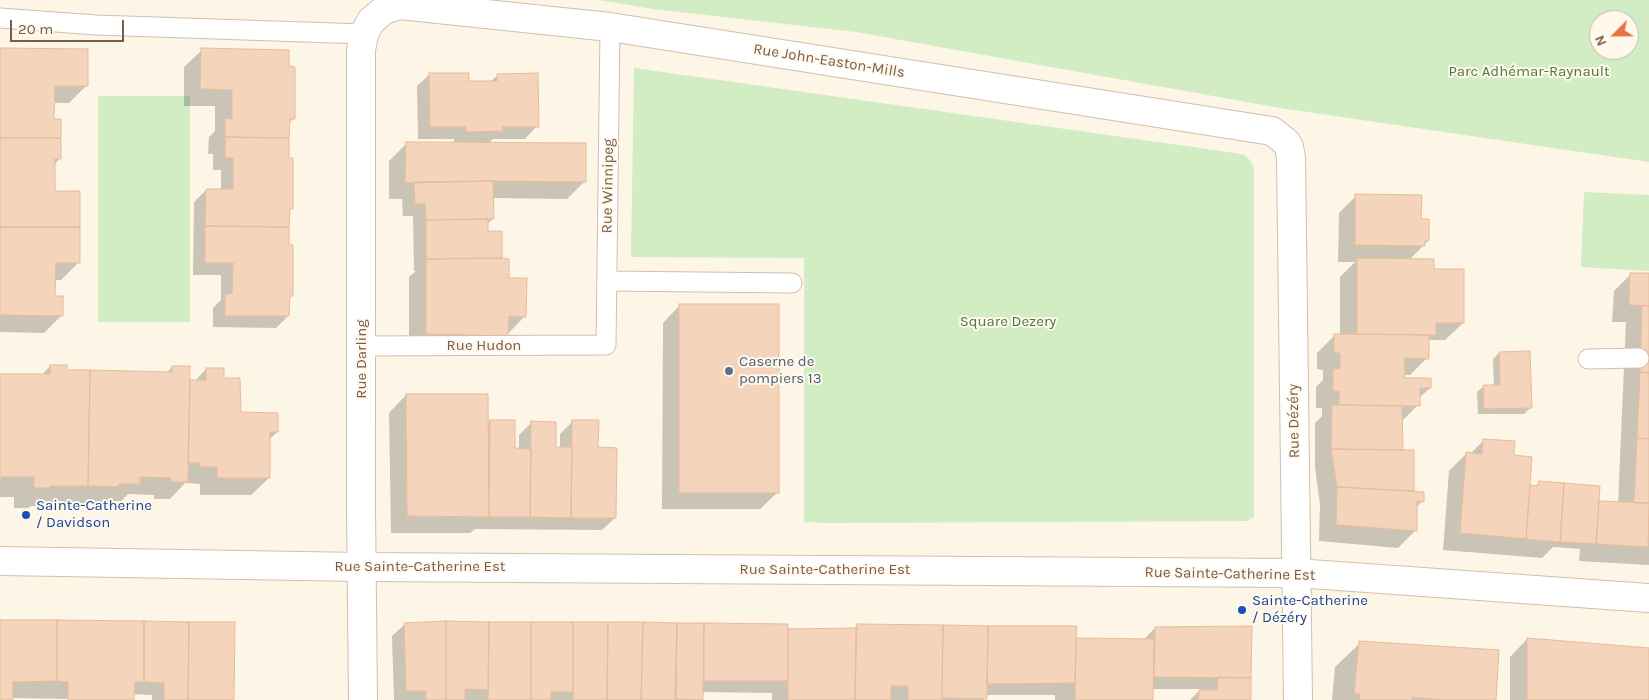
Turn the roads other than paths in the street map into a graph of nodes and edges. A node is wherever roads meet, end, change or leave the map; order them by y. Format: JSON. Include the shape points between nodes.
{"nodes":[{"id":1,"x":0,"y":18,"type":"edge"},
{"id":2,"x":367,"y":27,"type":"junction"},
{"id":3,"x":610,"y":27,"type":"junction"},
{"id":4,"x":1286,"y":142,"type":"joint"},
{"id":5,"x":607,"y":281,"type":"junction"},
{"id":6,"x":792,"y":283,"type":"dead end"},
{"id":7,"x":606,"y":345,"type":"joint"},
{"id":8,"x":362,"y":346,"type":"junction"},
{"id":9,"x":1639,"y":358,"type":"dead end"},
{"id":10,"x":1588,"y":359,"type":"dead end"},
{"id":11,"x":0,"y":561,"type":"edge"},
{"id":12,"x":362,"y":567,"type":"junction"},
{"id":13,"x":1296,"y":573,"type":"junction"},
{"id":14,"x":1649,"y":598,"type":"edge"},
{"id":15,"x":363,"y":700,"type":"edge"},
{"id":16,"x":1298,"y":700,"type":"edge"}],
"edges":[{"from":1,"to":2,"type":"lane","via":[[96,26]]},
{"from":2,"to":3,"type":"street","name":"Rue John-Easton-Mills","via":[[384,10],[400,5]]},
{"from":2,"to":8,"type":"street","name":"Rue Darling","via":[[361,50]]},
{"from":3,"to":4,"type":"street","name":"Rue John-Easton-Mills","via":[[1272,131]]},
{"from":3,"to":5,"type":"lane","name":"Rue Winnipeg"},
{"from":4,"to":13,"type":"street","name":"Rue Dézéry","via":[[1291,158]]},
{"from":5,"to":6,"type":"lane"},
{"from":5,"to":7,"type":"lane","name":"Rue Winnipeg"},
{"from":7,"to":8,"type":"lane","name":"Rue Hudon"},
{"from":8,"to":12,"type":"street","name":"Rue Darling"},
{"from":9,"to":10,"type":"lane"},
{"from":11,"to":12,"type":"street","name":"Rue Sainte-Catherine Est"},
{"from":12,"to":13,"type":"street","name":"Rue Sainte-Catherine Est"},
{"from":12,"to":15,"type":"street","name":"Rue Darling"},
{"from":13,"to":14,"type":"street","name":"Rue Sainte-Catherine Est"},
{"from":13,"to":16,"type":"street","name":"Rue Dézéry"}]}
